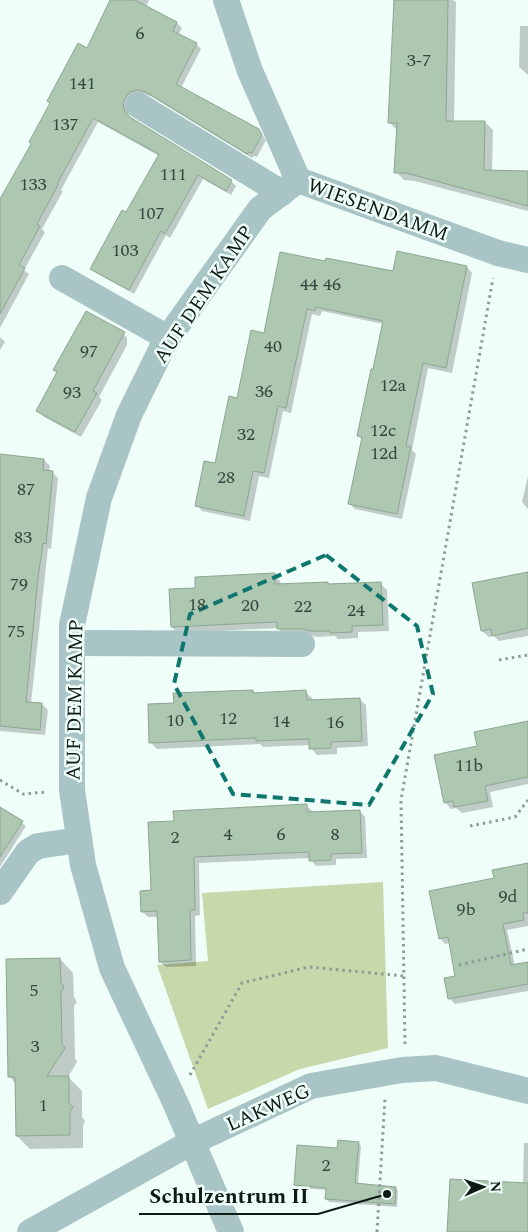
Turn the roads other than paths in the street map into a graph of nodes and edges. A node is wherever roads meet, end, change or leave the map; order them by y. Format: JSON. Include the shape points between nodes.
{"nodes":[{"id":1,"x":226,"y":0,"type":"edge"},
{"id":2,"x":138,"y":105,"type":"dead end"},
{"id":3,"x":290,"y":186,"type":"junction"},
{"id":4,"x":528,"y":260,"type":"edge"},
{"id":5,"x":62,"y":278,"type":"dead end"},
{"id":6,"x":168,"y":338,"type":"junction"},
{"id":7,"x":73,"y":643,"type":"junction"},
{"id":8,"x":302,"y":644,"type":"dead end"},
{"id":9,"x":79,"y":840,"type":"junction"},
{"id":10,"x":0,"y":892,"type":"edge"},
{"id":11,"x":528,"y":1091,"type":"edge"},
{"id":12,"x":192,"y":1142,"type":"junction"},
{"id":13,"x":30,"y":1232,"type":"edge"},
{"id":14,"x":231,"y":1232,"type":"edge"}],
"edges":[{"from":1,"to":3,"type":"street","name":"WIESENDAMM"},
{"from":2,"to":3,"type":"street"},
{"from":3,"to":4,"type":"street","name":"WIESENDAMM"},
{"from":3,"to":6,"type":"street","name":"AUF DEM KAMP","via":[[260,209]]},
{"from":5,"to":6,"type":"street"},
{"from":6,"to":7,"type":"street","name":"AUF DEM KAMP","via":[[129,415],[99,498],[72,625]]},
{"from":7,"to":8,"type":"street"},
{"from":7,"to":9,"type":"street","name":"AUF DEM KAMP","via":[[72,790]]},
{"from":9,"to":10,"type":"street","via":[[38,846],[28,852]]},
{"from":9,"to":12,"type":"street","name":"AUF DEM KAMP","via":[[112,968]]},
{"from":11,"to":12,"type":"street","name":"LAKWEG","via":[[436,1068],[394,1071],[311,1086]]},
{"from":12,"to":13,"type":"street","name":"LAKWEG"},
{"from":12,"to":14,"type":"street","name":"AUF DEM KAMP"}]}
